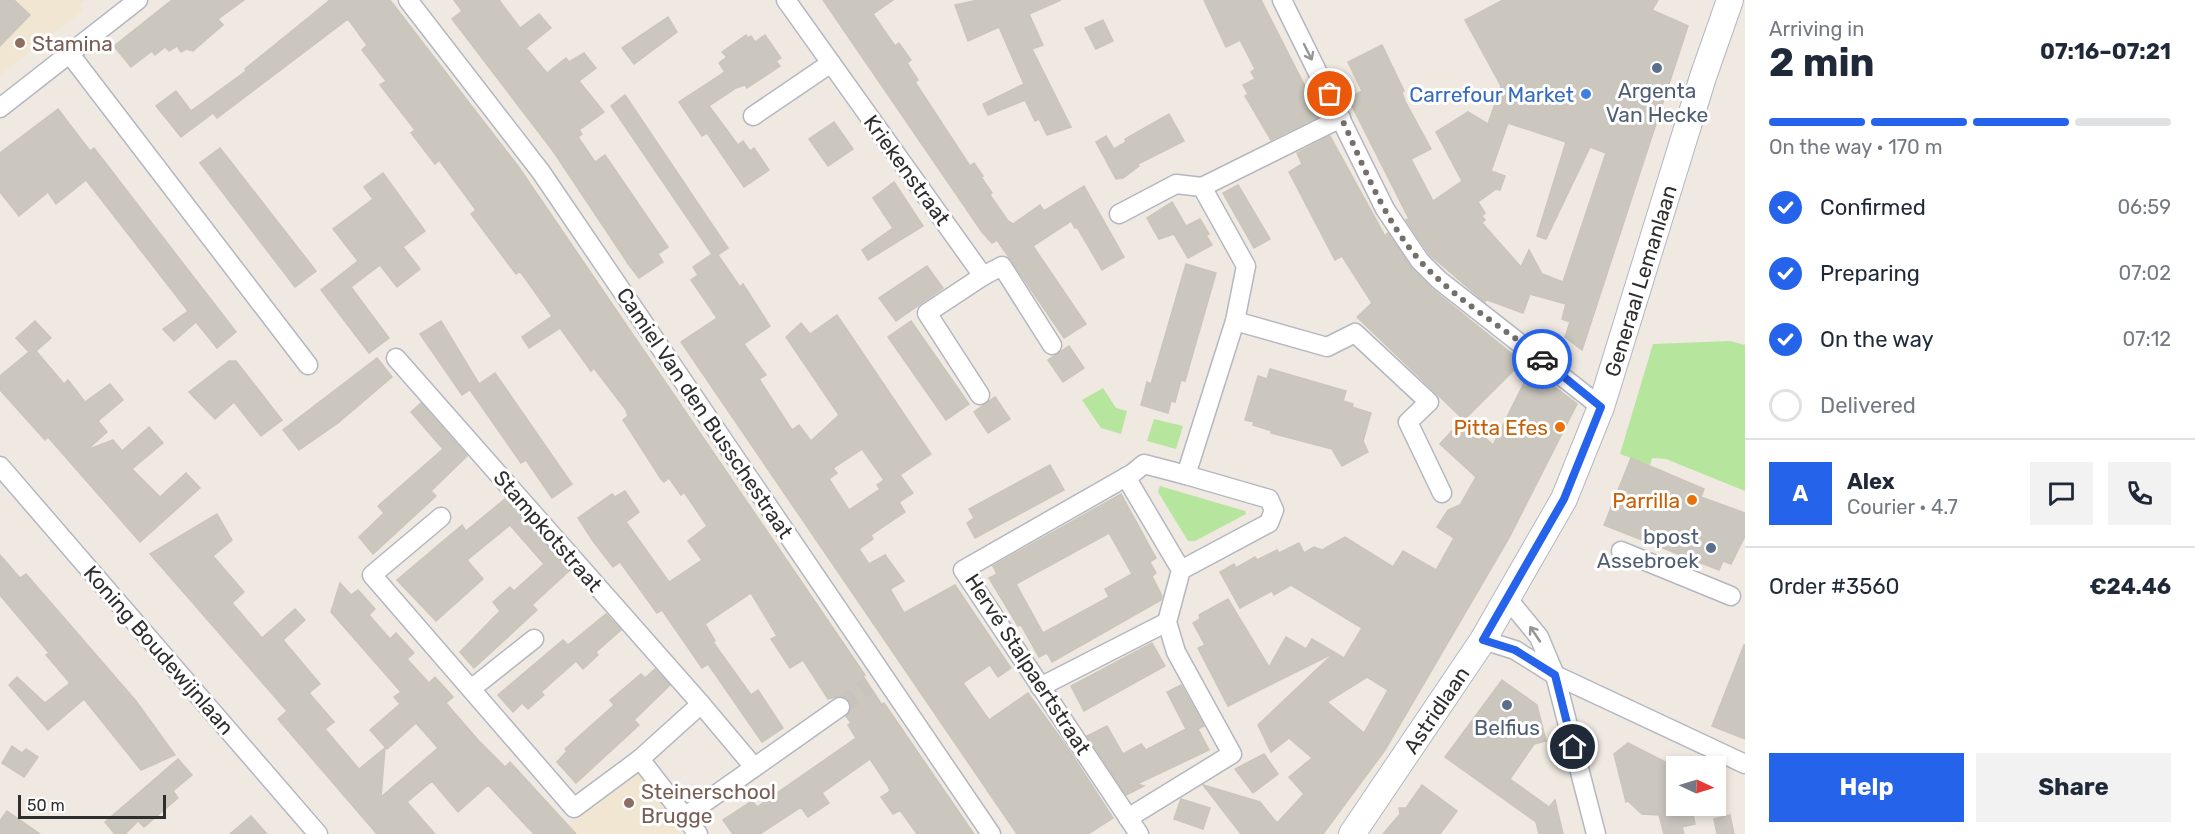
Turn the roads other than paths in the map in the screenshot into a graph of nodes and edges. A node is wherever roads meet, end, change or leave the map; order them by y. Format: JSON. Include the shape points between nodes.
{"nodes":[{"id":1,"x":138,"y":0,"type":"edge"},
{"id":2,"x":408,"y":0,"type":"edge"},
{"id":3,"x":786,"y":0,"type":"edge"},
{"id":4,"x":1282,"y":0,"type":"edge"},
{"id":5,"x":1730,"y":0,"type":"edge"},
{"id":6,"x":69,"y":53,"type":"junction"},
{"id":7,"x":831,"y":63,"type":"junction"},
{"id":8,"x":0,"y":108,"type":"edge"},
{"id":9,"x":753,"y":116,"type":"dead end"},
{"id":10,"x":1341,"y":118,"type":"junction"},
{"id":11,"x":1202,"y":187,"type":"junction"},
{"id":12,"x":1119,"y":214,"type":"dead end"},
{"id":13,"x":983,"y":276,"type":"junction"},
{"id":14,"x":1235,"y":321,"type":"junction"},
{"id":15,"x":1052,"y":345,"type":"dead end"},
{"id":16,"x":396,"y":358,"type":"dead end"},
{"id":17,"x":308,"y":365,"type":"dead end"},
{"id":18,"x":980,"y":395,"type":"dead end"},
{"id":19,"x":1601,"y":407,"type":"junction"},
{"id":20,"x":0,"y":466,"type":"edge"},
{"id":21,"x":1186,"y":474,"type":"junction"},
{"id":22,"x":1126,"y":477,"type":"junction"},
{"id":23,"x":1442,"y":493,"type":"dead end"},
{"id":24,"x":441,"y":516,"type":"dead end"},
{"id":25,"x":1620,"y":551,"type":"dead end"},
{"id":26,"x":1181,"y":570,"type":"junction"},
{"id":27,"x":1512,"y":591,"type":"junction"},
{"id":28,"x":1731,"y":596,"type":"dead end"},
{"id":29,"x":1167,"y":622,"type":"junction"},
{"id":30,"x":534,"y":639,"type":"dead end"},
{"id":31,"x":1483,"y":640,"type":"junction"},
{"id":32,"x":1555,"y":675,"type":"junction"},
{"id":33,"x":1040,"y":687,"type":"junction"},
{"id":34,"x":471,"y":689,"type":"junction"},
{"id":35,"x":701,"y":704,"type":"junction"},
{"id":36,"x":840,"y":707,"type":"tunnel mouth"},
{"id":37,"x":639,"y":759,"type":"junction"},
{"id":38,"x":1745,"y":764,"type":"edge"},
{"id":39,"x":754,"y":767,"type":"junction"},
{"id":40,"x":684,"y":817,"type":"junction"},
{"id":41,"x":1128,"y":818,"type":"junction"},
{"id":42,"x":318,"y":834,"type":"edge"},
{"id":43,"x":698,"y":834,"type":"edge"},
{"id":44,"x":991,"y":834,"type":"edge"},
{"id":45,"x":1139,"y":834,"type":"edge"},
{"id":46,"x":1352,"y":834,"type":"edge"},
{"id":47,"x":1596,"y":834,"type":"edge"}],
"edges":[{"from":1,"to":6,"type":"street"},
{"from":2,"to":44,"type":"street","name":"Camiel Van den Busschestraat","via":[[537,166],[876,680]]},
{"from":3,"to":7,"type":"street","name":"Kriekenstraat"},
{"from":4,"to":10,"type":"street","one_way":true},
{"from":5,"to":19,"type":"main road","name":"Generaal Lemanlaan"},
{"from":6,"to":8,"type":"street"},
{"from":6,"to":17,"type":"street"},
{"from":7,"to":9,"type":"street"},
{"from":7,"to":13,"type":"street","name":"Kriekenstraat"},
{"from":10,"to":11,"type":"street"},
{"from":10,"to":19,"type":"street","via":[[1385,209],[1420,261]]},
{"from":11,"to":12,"type":"street","via":[[1176,184]]},
{"from":11,"to":14,"type":"street","via":[[1246,266]]},
{"from":13,"to":15,"type":"street","via":[[1002,266]]},
{"from":13,"to":18,"type":"street","via":[[927,313]]},
{"from":14,"to":21,"type":"street"},
{"from":14,"to":23,"type":"street","via":[[1327,347],[1354,333],[1429,402],[1408,422]]},
{"from":16,"to":35,"type":"street","name":"Stampkotstraat"},
{"from":19,"to":27,"type":"main road","name":"Generaal Lemanlaan","via":[[1564,499]]},
{"from":20,"to":42,"type":"street","name":"Koning Boudewijnlaan"},
{"from":21,"to":22,"type":"street","name":"Hervé Stalpaertstraat","via":[[1144,464]]},
{"from":21,"to":26,"type":"street","name":"Hervé Stalpaertstraat","via":[[1269,498],[1274,510],[1269,523]]},
{"from":22,"to":26,"type":"street"},
{"from":22,"to":33,"type":"street","name":"Hervé Stalpaertstraat","via":[[963,570]]},
{"from":24,"to":34,"type":"street","via":[[372,575]]},
{"from":25,"to":28,"type":"street"},
{"from":26,"to":29,"type":"street"},
{"from":27,"to":31,"type":"main road","name":"Astridlaan"},
{"from":32,"to":27,"type":"street","one_way":true,"via":[[1539,637]]},
{"from":29,"to":33,"type":"street"},
{"from":29,"to":41,"type":"street","via":[[1176,652],[1232,754]]},
{"from":30,"to":34,"type":"street"},
{"from":31,"to":32,"type":"street","via":[[1515,650]]},
{"from":31,"to":46,"type":"main road","name":"Astridlaan"},
{"from":32,"to":38,"type":"street"},
{"from":32,"to":47,"type":"street"},
{"from":33,"to":41,"type":"street","name":"Hervé Stalpaertstraat"},
{"from":34,"to":37,"type":"street","via":[[574,808]]},
{"from":35,"to":37,"type":"street"},
{"from":35,"to":39,"type":"street","name":"Stampkotstraat"},
{"from":36,"to":39,"type":"street"},
{"from":37,"to":40,"type":"street"},
{"from":39,"to":40,"type":"street"},
{"from":40,"to":43,"type":"street"},
{"from":41,"to":45,"type":"street","name":"Hervé Stalpaertstraat"}]}
